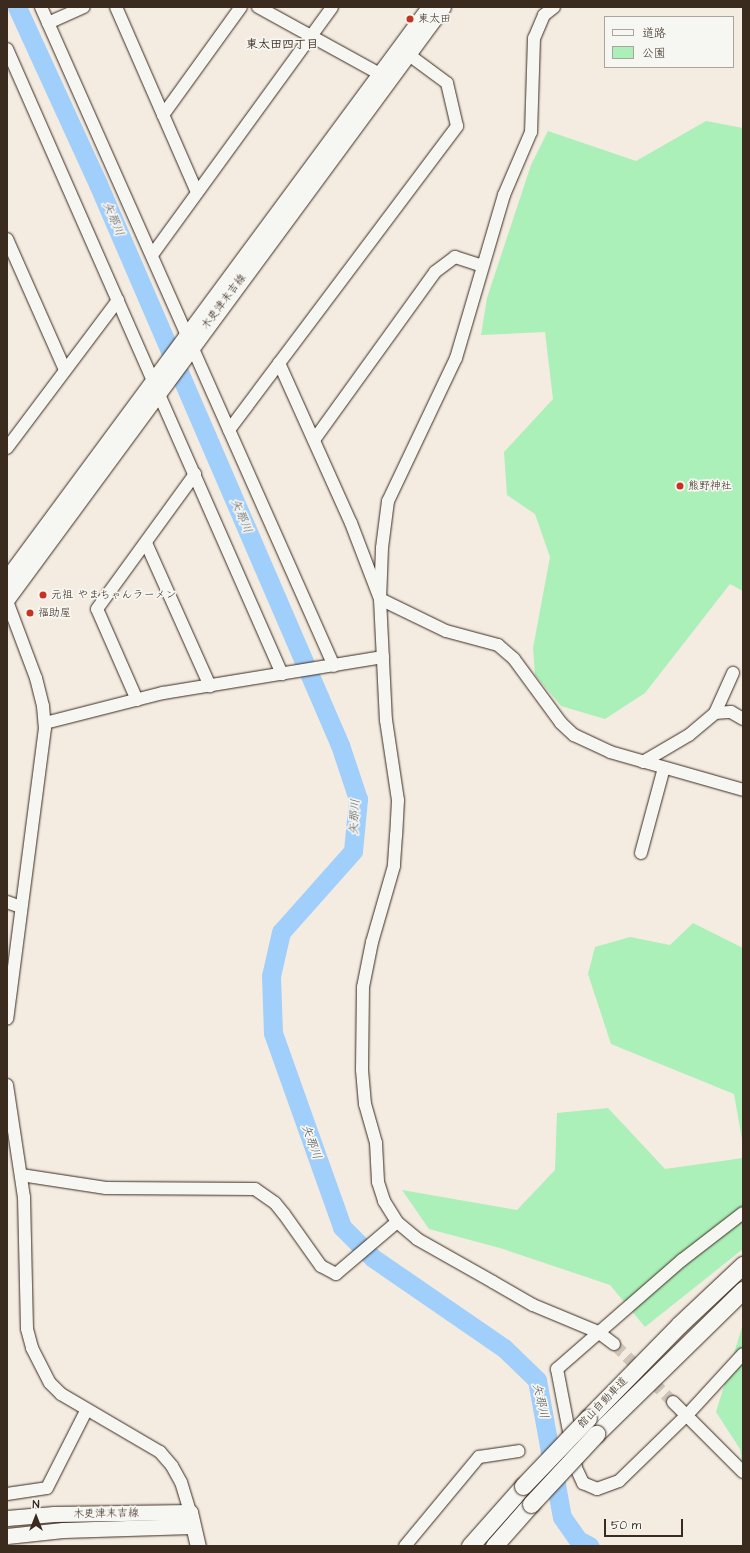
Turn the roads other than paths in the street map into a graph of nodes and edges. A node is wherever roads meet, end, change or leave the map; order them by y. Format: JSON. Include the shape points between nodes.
{"nodes":[{"id":1,"x":41,"y":7,"type":"edge"},
{"id":2,"x":84,"y":7,"type":"edge"},
{"id":3,"x":116,"y":7,"type":"edge"},
{"id":4,"x":241,"y":7,"type":"edge"},
{"id":5,"x":258,"y":7,"type":"edge"},
{"id":6,"x":332,"y":7,"type":"edge"},
{"id":7,"x":429,"y":7,"type":"edge"},
{"id":8,"x":443,"y":7,"type":"edge"},
{"id":9,"x":554,"y":7,"type":"edge"},
{"id":10,"x":48,"y":23,"type":"junction"},
{"id":11,"x":311,"y":35,"type":"junction"},
{"id":12,"x":7,"y":49,"type":"edge"},
{"id":13,"x":404,"y":51,"type":"junction"},
{"id":14,"x":385,"y":77,"type":"junction"},
{"id":15,"x":163,"y":115,"type":"junction"},
{"id":16,"x":197,"y":192,"type":"junction"},
{"id":17,"x":7,"y":239,"type":"edge"},
{"id":18,"x":152,"y":255,"type":"junction"},
{"id":19,"x":482,"y":266,"type":"junction"},
{"id":20,"x":118,"y":300,"type":"junction"},
{"id":21,"x":189,"y":339,"type":"junction"},
{"id":22,"x":279,"y":363,"type":"junction"},
{"id":23,"x":65,"y":370,"type":"junction"},
{"id":24,"x":153,"y":378,"type":"junction"},
{"id":25,"x":159,"y":392,"type":"junction"},
{"id":26,"x":229,"y":430,"type":"junction"},
{"id":27,"x":314,"y":440,"type":"junction"},
{"id":28,"x":7,"y":448,"type":"edge"},
{"id":29,"x":195,"y":474,"type":"junction"},
{"id":30,"x":146,"y":543,"type":"junction"},
{"id":31,"x":7,"y":578,"type":"edge"},
{"id":32,"x":380,"y":599,"type":"junction"},
{"id":33,"x":7,"y":600,"type":"edge"},
{"id":34,"x":383,"y":657,"type":"junction"},
{"id":35,"x":330,"y":667,"type":"junction"},
{"id":36,"x":733,"y":673,"type":"dead end"},
{"id":37,"x":286,"y":674,"type":"junction"},
{"id":38,"x":210,"y":686,"type":"junction"},
{"id":39,"x":137,"y":700,"type":"junction"},
{"id":40,"x":716,"y":713,"type":"junction"},
{"id":41,"x":743,"y":719,"type":"edge"},
{"id":42,"x":45,"y":723,"type":"junction"},
{"id":43,"x":643,"y":762,"type":"junction"},
{"id":44,"x":664,"y":768,"type":"junction"},
{"id":45,"x":743,"y":790,"type":"edge"},
{"id":46,"x":641,"y":853,"type":"dead end"},
{"id":47,"x":7,"y":902,"type":"edge"},
{"id":48,"x":21,"y":907,"type":"junction"},
{"id":49,"x":7,"y":1019,"type":"edge"},
{"id":50,"x":7,"y":1085,"type":"edge"},
{"id":51,"x":20,"y":1175,"type":"junction"},
{"id":52,"x":743,"y":1213,"type":"edge"},
{"id":53,"x":397,"y":1222,"type":"junction"},
{"id":54,"x":743,"y":1265,"type":"edge"},
{"id":55,"x":743,"y":1290,"type":"edge"},
{"id":56,"x":598,"y":1332,"type":"junction"},
{"id":57,"x":614,"y":1344,"type":"tunnel mouth"},
{"id":58,"x":743,"y":1354,"type":"edge"},
{"id":59,"x":673,"y":1402,"type":"tunnel mouth"},
{"id":60,"x":86,"y":1411,"type":"junction"},
{"id":61,"x":688,"y":1414,"type":"junction"},
{"id":62,"x":519,"y":1451,"type":"dead end"},
{"id":63,"x":743,"y":1472,"type":"edge"},
{"id":64,"x":7,"y":1494,"type":"edge"},
{"id":65,"x":7,"y":1518,"type":"edge"},
{"id":66,"x":191,"y":1519,"type":"junction"},
{"id":67,"x":7,"y":1536,"type":"edge"},
{"id":68,"x":198,"y":1546,"type":"edge"},
{"id":69,"x":405,"y":1546,"type":"edge"},
{"id":70,"x":470,"y":1546,"type":"edge"},
{"id":71,"x":494,"y":1546,"type":"edge"}],
"edges":[{"from":1,"to":10,"type":"street"},
{"from":2,"to":10,"type":"street"},
{"from":3,"to":15,"type":"street"},
{"from":4,"to":15,"type":"street"},
{"from":5,"to":11,"type":"street"},
{"from":6,"to":11,"type":"street"},
{"from":7,"to":13,"type":"main road","name":"木更津末吉線"},
{"from":8,"to":13,"type":"main road","name":"木更津末吉線"},
{"from":9,"to":19,"type":"street","via":[[544,15],[534,38],[531,132],[504,195]]},
{"from":10,"to":18,"type":"street"},
{"from":11,"to":14,"type":"street"},
{"from":11,"to":16,"type":"street"},
{"from":12,"to":20,"type":"street"},
{"from":13,"to":14,"type":"main road","name":"木更津末吉線"},
{"from":13,"to":22,"type":"street","via":[[447,83],[457,126]]},
{"from":14,"to":21,"type":"main road","name":"木更津末吉線"},
{"from":15,"to":16,"type":"street"},
{"from":16,"to":18,"type":"street"},
{"from":17,"to":23,"type":"street"},
{"from":18,"to":21,"type":"street"},
{"from":19,"to":27,"type":"street","via":[[455,257],[435,272]]},
{"from":19,"to":32,"type":"street","via":[[456,358],[388,501],[382,548]]},
{"from":20,"to":23,"type":"street"},
{"from":20,"to":24,"type":"street"},
{"from":21,"to":24,"type":"main road","name":"木更津末吉線"},
{"from":21,"to":25,"type":"main road","name":"木更津末吉線"},
{"from":21,"to":26,"type":"street"},
{"from":22,"to":26,"type":"street"},
{"from":22,"to":27,"type":"street"},
{"from":23,"to":28,"type":"street"},
{"from":24,"to":25,"type":"street"},
{"from":24,"to":31,"type":"main road","name":"木更津末吉線"},
{"from":25,"to":29,"type":"street"},
{"from":25,"to":33,"type":"main road","name":"木更津末吉線"},
{"from":26,"to":35,"type":"street"},
{"from":27,"to":32,"type":"street","via":[[351,523]]},
{"from":29,"to":30,"type":"street"},
{"from":29,"to":37,"type":"street"},
{"from":30,"to":38,"type":"street"},
{"from":30,"to":39,"type":"street","via":[[97,609]]},
{"from":32,"to":34,"type":"street"},
{"from":32,"to":43,"type":"street","via":[[446,631],[498,645],[514,659],[561,722],[574,735],[610,752]]},
{"from":33,"to":42,"type":"street","via":[[36,678]]},
{"from":34,"to":35,"type":"street"},
{"from":34,"to":53,"type":"street","via":[[386,720],[398,800],[394,866],[372,942],[364,987],[362,1070],[365,1104],[376,1143],[378,1182],[384,1202]]},
{"from":35,"to":37,"type":"street"},
{"from":36,"to":40,"type":"street"},
{"from":37,"to":38,"type":"street"},
{"from":38,"to":39,"type":"street"},
{"from":39,"to":42,"type":"street"},
{"from":40,"to":41,"type":"street","via":[[731,712]]},
{"from":40,"to":43,"type":"street","via":[[689,735]]},
{"from":42,"to":48,"type":"street"},
{"from":43,"to":44,"type":"street"},
{"from":44,"to":45,"type":"street"},
{"from":44,"to":46,"type":"street"},
{"from":47,"to":48,"type":"street"},
{"from":48,"to":49,"type":"street"},
{"from":50,"to":51,"type":"street"},
{"from":51,"to":53,"type":"street","via":[[106,1188],[255,1189],[275,1203],[321,1266],[336,1274]]},
{"from":51,"to":60,"type":"street","via":[[24,1197],[27,1329],[32,1348],[50,1383]]},
{"from":52,"to":56,"type":"street","via":[[682,1260]]},
{"from":53,"to":56,"type":"street","via":[[417,1239],[533,1305]]},
{"from":54,"to":70,"type":"highway","name":"館山自動車道","bridge":true,"via":[[679,1325],[588,1418]]},
{"from":55,"to":71,"type":"highway","name":"館山自動車道","bridge":true,"via":[[596,1434]]},
{"from":56,"to":57,"type":"street"},
{"from":56,"to":61,"type":"street","via":[[557,1369],[576,1468],[583,1483],[597,1489],[619,1481]]},
{"from":58,"to":61,"type":"street"},
{"from":59,"to":61,"type":"street"},
{"from":60,"to":64,"type":"street","via":[[47,1488]]},
{"from":60,"to":66,"type":"street","via":[[160,1452],[181,1482]]},
{"from":61,"to":63,"type":"street"},
{"from":62,"to":69,"type":"street","via":[[479,1457]]},
{"from":65,"to":66,"type":"main road","name":"木更津末吉線","via":[[54,1514]]},
{"from":66,"to":67,"type":"main road","name":"木更津末吉線"},
{"from":66,"to":68,"type":"main road"}]}
